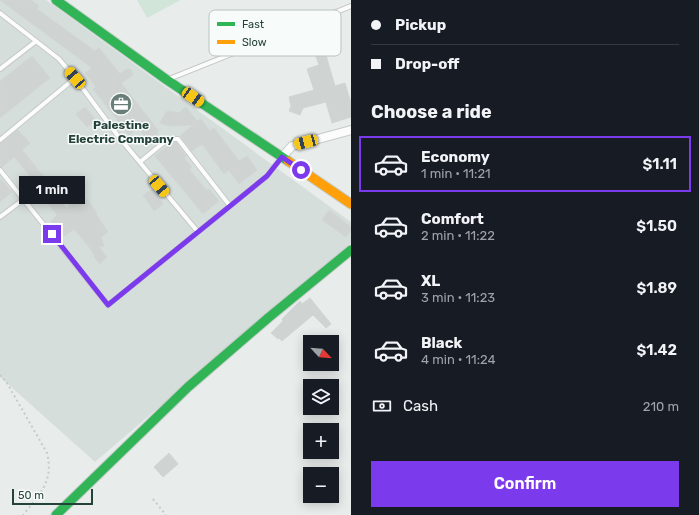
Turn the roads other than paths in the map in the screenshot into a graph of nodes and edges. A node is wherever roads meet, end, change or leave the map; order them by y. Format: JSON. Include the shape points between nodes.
{"nodes":[{"id":1,"x":56,"y":0,"type":"edge"},
{"id":2,"x":351,"y":6,"type":"edge"},
{"id":3,"x":341,"y":10,"type":"edge"},
{"id":4,"x":0,"y":13,"type":"edge"},
{"id":5,"x":35,"y":42,"type":"junction"},
{"id":6,"x":227,"y":56,"type":"edge"},
{"id":7,"x":0,"y":69,"type":"edge"},
{"id":8,"x":75,"y":78,"type":"junction"},
{"id":9,"x":167,"y":80,"type":"junction"},
{"id":10,"x":351,"y":130,"type":"edge"},
{"id":11,"x":0,"y":140,"type":"edge"},
{"id":12,"x":282,"y":157,"type":"junction"},
{"id":13,"x":140,"y":162,"type":"junction"},
{"id":14,"x":0,"y":170,"type":"edge"},
{"id":15,"x":24,"y":199,"type":"junction"},
{"id":16,"x":351,"y":204,"type":"edge"},
{"id":17,"x":230,"y":206,"type":"junction"},
{"id":18,"x":0,"y":217,"type":"edge"},
{"id":19,"x":198,"y":232,"type":"junction"},
{"id":20,"x":351,"y":250,"type":"edge"},
{"id":21,"x":56,"y":515,"type":"edge"}],
"edges":[{"from":1,"to":9,"type":"street"},
{"from":2,"to":3,"type":"lane"},
{"from":4,"to":5,"type":"lane"},
{"from":5,"to":7,"type":"lane"},
{"from":5,"to":8,"type":"lane","via":[[59,59]]},
{"from":6,"to":9,"type":"lane"},
{"from":8,"to":11,"type":"lane"},
{"from":8,"to":13,"type":"lane"},
{"from":9,"to":12,"type":"street"},
{"from":10,"to":12,"type":"street","via":[[292,146]]},
{"from":12,"to":16,"type":"street"},
{"from":12,"to":17,"type":"lane","via":[[267,176]]},
{"from":13,"to":17,"type":"lane","via":[[168,139],[178,139]]},
{"from":13,"to":19,"type":"lane"},
{"from":14,"to":15,"type":"lane"},
{"from":15,"to":18,"type":"lane"},
{"from":15,"to":19,"type":"lane","via":[[108,305]]},
{"from":17,"to":19,"type":"lane"},
{"from":20,"to":21,"type":"street","via":[[188,387]]}]}
